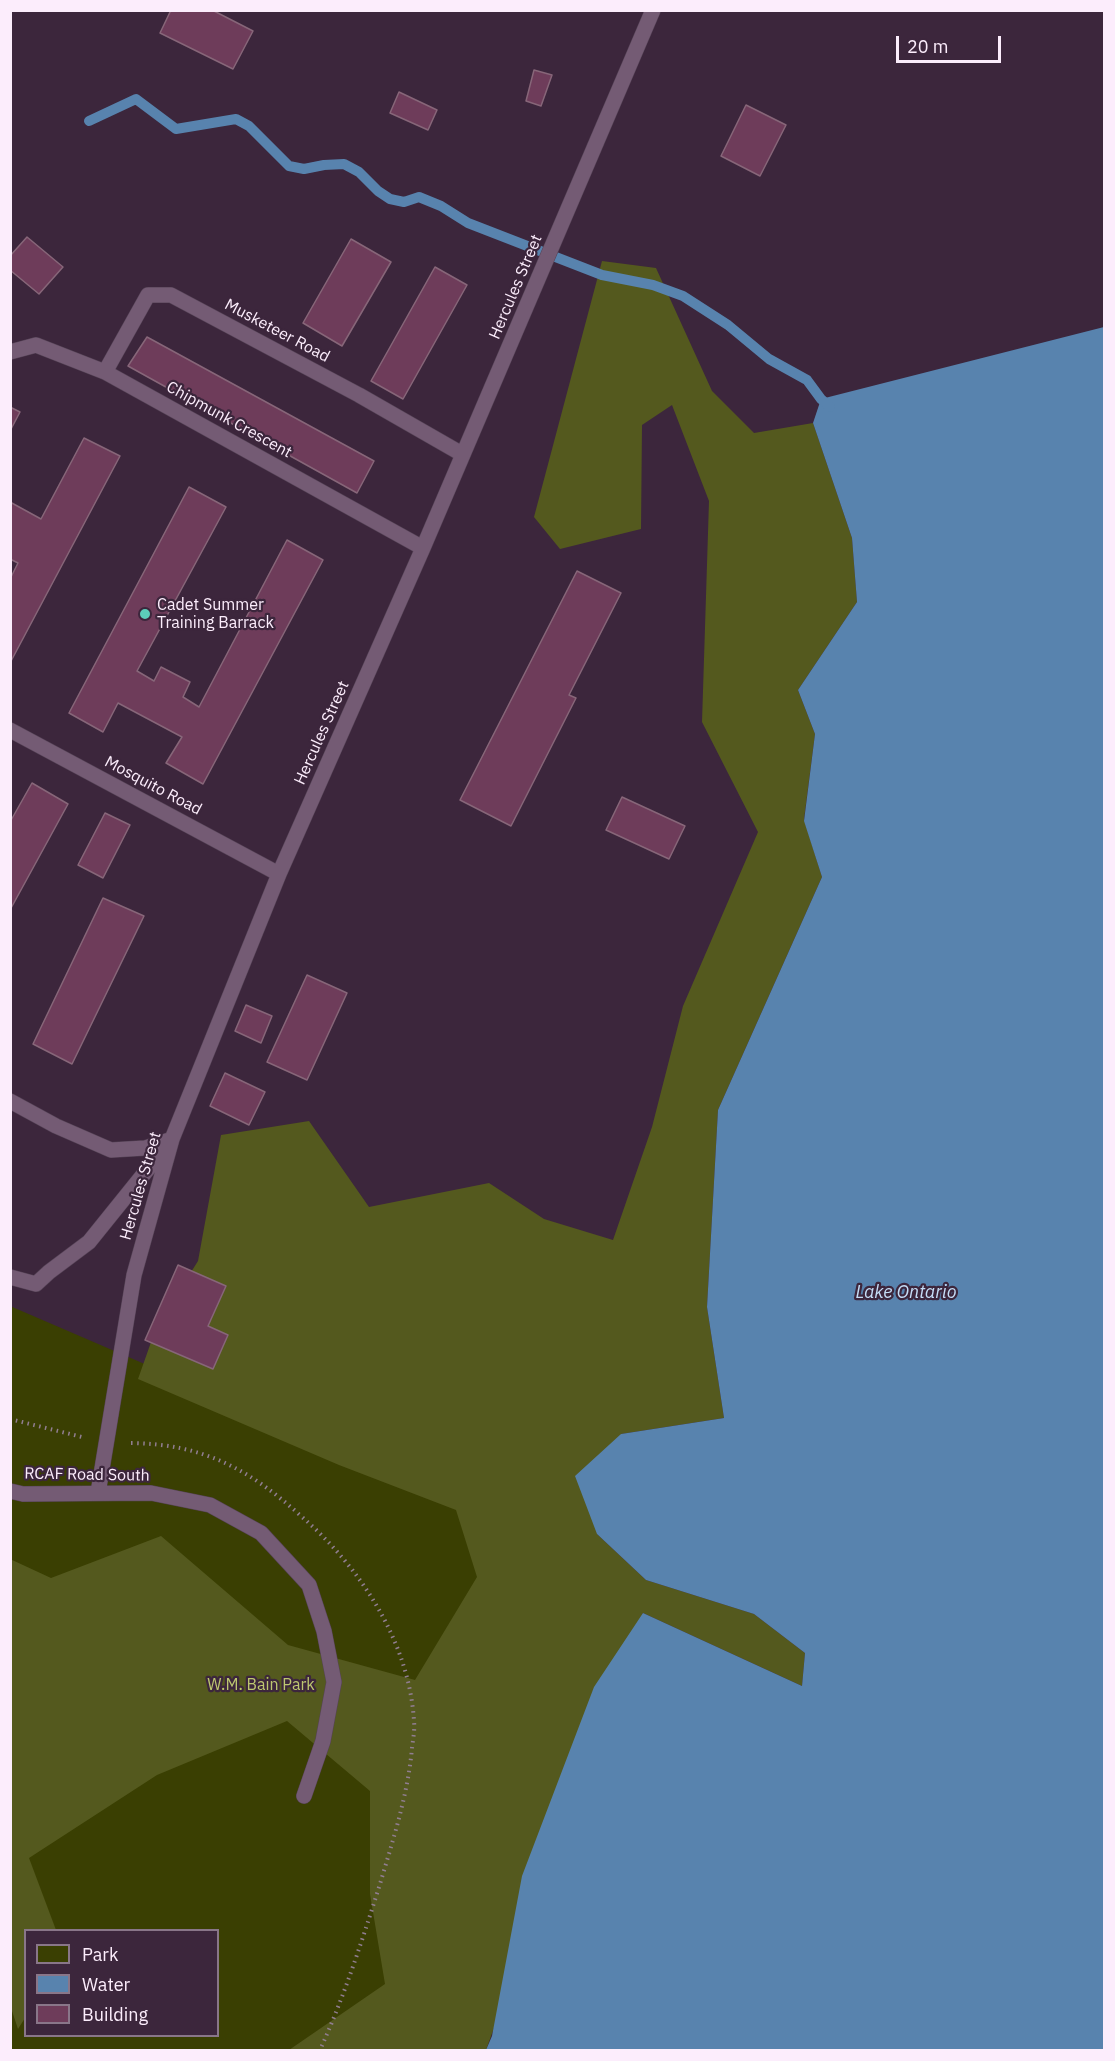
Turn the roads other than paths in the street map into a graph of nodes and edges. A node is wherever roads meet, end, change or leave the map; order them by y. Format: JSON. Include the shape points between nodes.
{"nodes":[{"id":1,"x":653,"y":10,"type":"edge"},
{"id":2,"x":10,"y":352,"type":"edge"},
{"id":3,"x":105,"y":372,"type":"junction"},
{"id":4,"x":462,"y":454,"type":"junction"},
{"id":5,"x":423,"y":548,"type":"junction"},
{"id":6,"x":10,"y":730,"type":"edge"},
{"id":7,"x":279,"y":874,"type":"junction"},
{"id":8,"x":10,"y":1101,"type":"edge"},
{"id":9,"x":172,"y":1139,"type":"junction"},
{"id":10,"x":10,"y":1277,"type":"edge"},
{"id":11,"x":10,"y":1491,"type":"edge"},
{"id":12,"x":98,"y":1493,"type":"junction"},
{"id":13,"x":304,"y":1796,"type":"dead end"}],
"edges":[{"from":1,"to":4,"type":"lane","name":"Hercules Street"},
{"from":2,"to":3,"type":"lane","name":"Chipmunk Crescent","via":[[36,345]]},
{"from":3,"to":4,"type":"lane","name":"Musketeer Road","via":[[148,295],[171,295]]},
{"from":3,"to":5,"type":"lane","name":"Chipmunk Crescent"},
{"from":4,"to":5,"type":"lane","name":"Hercules Street"},
{"from":5,"to":7,"type":"lane","name":"Hercules Street"},
{"from":6,"to":7,"type":"lane","name":"Mosquito Road"},
{"from":7,"to":9,"type":"lane","name":"Hercules Street"},
{"from":8,"to":9,"type":"lane","via":[[111,1150],[145,1148]]},
{"from":9,"to":10,"type":"lane","via":[[89,1242],[36,1284]]},
{"from":9,"to":12,"type":"lane","name":"Hercules Street","via":[[134,1275]]},
{"from":11,"to":12,"type":"lane","name":"RCAF Road South"},
{"from":12,"to":13,"type":"lane","name":"RCAF Road South","via":[[151,1493],[210,1505],[261,1533],[309,1585],[324,1631],[334,1682],[323,1742]]}]}
